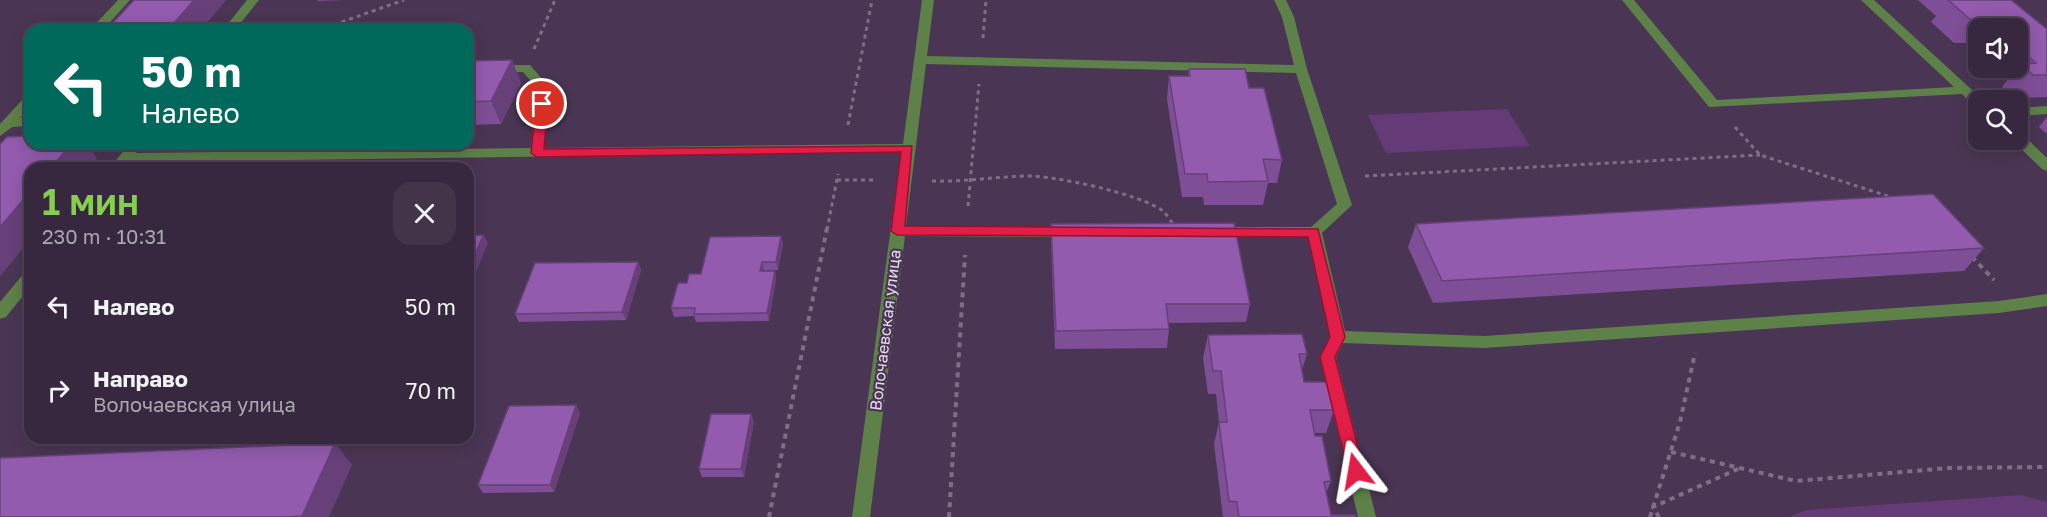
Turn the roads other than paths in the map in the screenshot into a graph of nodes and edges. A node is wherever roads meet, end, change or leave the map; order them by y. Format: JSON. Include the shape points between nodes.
{"nodes":[{"id":1,"x":124,"y":0,"type":"edge"},
{"id":2,"x":253,"y":0,"type":"edge"},
{"id":3,"x":928,"y":0,"type":"edge"},
{"id":4,"x":1280,"y":0,"type":"edge"},
{"id":5,"x":1628,"y":0,"type":"edge"},
{"id":6,"x":1868,"y":0,"type":"edge"},
{"id":7,"x":102,"y":24,"type":"edge"},
{"id":8,"x":234,"y":24,"type":"edge"},
{"id":9,"x":922,"y":60,"type":"junction"},
{"id":10,"x":474,"y":69,"type":"edge"},
{"id":11,"x":1301,"y":69,"type":"junction"},
{"id":12,"x":1966,"y":90,"type":"joint"},
{"id":13,"x":24,"y":106,"type":"edge"},
{"id":14,"x":2047,"y":110,"type":"edge"},
{"id":15,"x":2028,"y":111,"type":"edge"},
{"id":16,"x":24,"y":123,"type":"edge"},
{"id":17,"x":4,"y":128,"type":"edge"},
{"id":18,"x":908,"y":148,"type":"junction"},
{"id":19,"x":2028,"y":148,"type":"edge"},
{"id":20,"x":131,"y":150,"type":"edge"},
{"id":21,"x":537,"y":153,"type":"junction"},
{"id":22,"x":122,"y":162,"type":"edge"},
{"id":23,"x":163,"y":162,"type":"edge"},
{"id":24,"x":2047,"y":166,"type":"edge"},
{"id":25,"x":897,"y":231,"type":"junction"},
{"id":26,"x":1084,"y":232,"type":"edge"},
{"id":27,"x":1178,"y":232,"type":"edge"},
{"id":28,"x":1314,"y":232,"type":"junction"},
{"id":29,"x":24,"y":283,"type":"edge"},
{"id":30,"x":2047,"y":300,"type":"edge"},
{"id":31,"x":0,"y":313,"type":"edge"},
{"id":32,"x":1338,"y":337,"type":"junction"},
{"id":33,"x":861,"y":517,"type":"edge"},
{"id":34,"x":1367,"y":517,"type":"edge"}],
"edges":[{"from":1,"to":7,"type":"street"},
{"from":2,"to":8,"type":"street"},
{"from":3,"to":9,"type":"street","name":"Волочаевская улица"},
{"from":4,"to":11,"type":"street"},
{"from":5,"to":12,"type":"street","via":[[1714,104]]},
{"from":6,"to":12,"type":"street"},
{"from":9,"to":11,"type":"street"},
{"from":9,"to":18,"type":"street","name":"Волочаевская улица"},
{"from":10,"to":21,"type":"street","via":[[526,68],[543,87]]},
{"from":11,"to":28,"type":"street","via":[[1345,206]]},
{"from":13,"to":17,"type":"street"},
{"from":14,"to":15,"type":"street"},
{"from":16,"to":17,"type":"street"},
{"from":18,"to":21,"type":"street"},
{"from":18,"to":25,"type":"street","name":"Волочаевская улица"},
{"from":19,"to":24,"type":"street"},
{"from":20,"to":22,"type":"street"},
{"from":21,"to":23,"type":"street"},
{"from":25,"to":26,"type":"street"},
{"from":25,"to":33,"type":"street","name":"Волочаевская улица"},
{"from":27,"to":28,"type":"street"},
{"from":28,"to":32,"type":"street"},
{"from":29,"to":31,"type":"street"},
{"from":30,"to":32,"type":"street","via":[[1484,342]]},
{"from":32,"to":34,"type":"street","via":[[1328,357]]}]}
